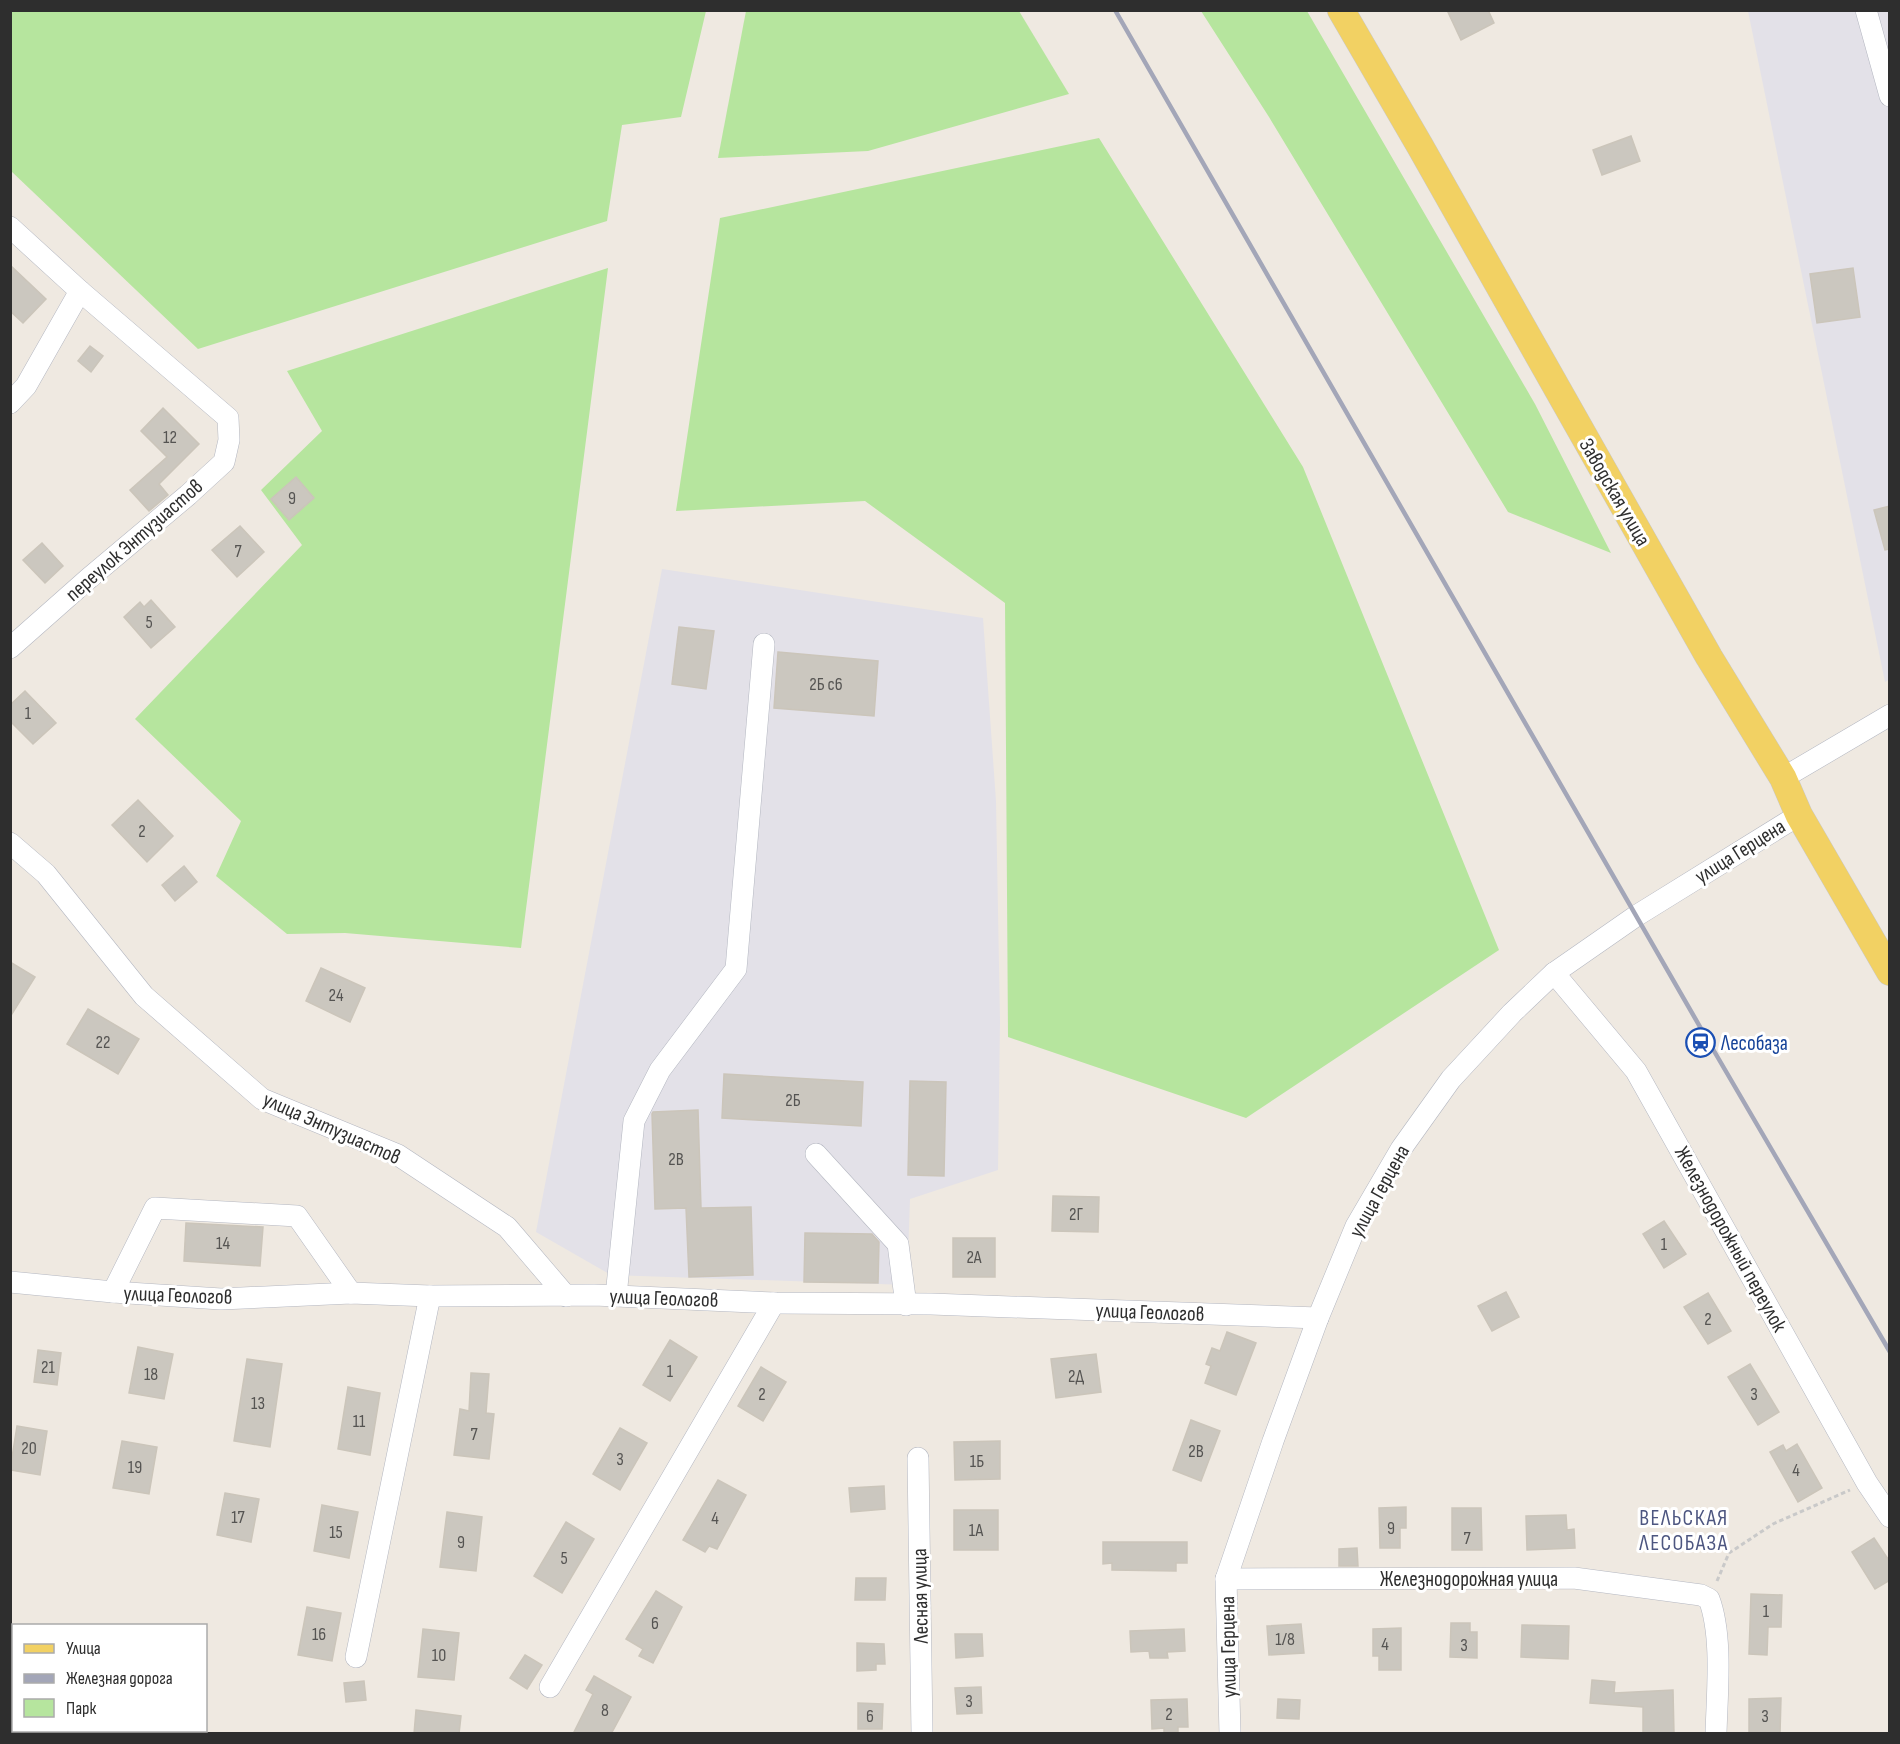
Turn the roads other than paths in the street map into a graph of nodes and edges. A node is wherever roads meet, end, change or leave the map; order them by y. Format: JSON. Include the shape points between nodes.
{"nodes":[{"id":1,"x":1341,"y":10,"type":"edge"},
{"id":2,"x":1866,"y":10,"type":"edge"},
{"id":3,"x":1890,"y":96,"type":"edge"},
{"id":4,"x":10,"y":227,"type":"edge"},
{"id":5,"x":80,"y":291,"type":"junction"},
{"id":6,"x":10,"y":403,"type":"edge"},
{"id":7,"x":764,"y":644,"type":"dead end"},
{"id":8,"x":10,"y":648,"type":"edge"},
{"id":9,"x":1890,"y":715,"type":"edge"},
{"id":10,"x":1784,"y":778,"type":"junction"},
{"id":11,"x":1799,"y":815,"type":"junction"},
{"id":12,"x":10,"y":843,"type":"edge"},
{"id":13,"x":1890,"y":972,"type":"edge"},
{"id":14,"x":1554,"y":973,"type":"junction"},
{"id":15,"x":816,"y":1154,"type":"dead end"},
{"id":16,"x":10,"y":1282,"type":"edge"},
{"id":17,"x":113,"y":1292,"type":"junction"},
{"id":18,"x":351,"y":1293,"type":"junction"},
{"id":19,"x":430,"y":1296,"type":"junction"},
{"id":20,"x":566,"y":1296,"type":"junction"},
{"id":21,"x":616,"y":1296,"type":"junction"},
{"id":22,"x":774,"y":1303,"type":"junction"},
{"id":23,"x":906,"y":1305,"type":"junction"},
{"id":24,"x":1318,"y":1318,"type":"junction"},
{"id":25,"x":918,"y":1458,"type":"dead end"},
{"id":26,"x":1890,"y":1517,"type":"edge"},
{"id":27,"x":1226,"y":1579,"type":"junction"},
{"id":28,"x":357,"y":1657,"type":"dead end"},
{"id":29,"x":550,"y":1687,"type":"dead end"},
{"id":30,"x":922,"y":1734,"type":"edge"},
{"id":31,"x":1230,"y":1734,"type":"edge"},
{"id":32,"x":1716,"y":1734,"type":"edge"}],
"edges":[{"from":1,"to":10,"type":"main road","name":"Заводская улица","via":[[1709,657]]},
{"from":2,"to":3,"type":"street"},
{"from":4,"to":5,"type":"street"},
{"from":5,"to":6,"type":"street","via":[[26,386]]},
{"from":5,"to":8,"type":"street","name":"переулок Энтузиастов","via":[[228,418],[229,440],[224,462]]},
{"from":7,"to":21,"type":"street","via":[[736,969],[660,1070],[633,1121]]},
{"from":9,"to":10,"type":"street"},
{"from":10,"to":11,"type":"main road","name":"Заводская улица"},
{"from":11,"to":13,"type":"main road","name":"Заводская улица"},
{"from":11,"to":14,"type":"street","name":"улица Герцена","via":[[1636,916]]},
{"from":12,"to":20,"type":"street","name":"улица Энтузиастов","via":[[46,874],[144,996],[262,1099],[408,1161],[507,1227]]},
{"from":14,"to":24,"type":"street","name":"улица Герцена","via":[[1451,1079],[1401,1149],[1356,1226]]},
{"from":14,"to":26,"type":"street","name":"Железнодорожный переулок","via":[[1636,1071],[1867,1483]]},
{"from":15,"to":23,"type":"street","via":[[898,1244]]},
{"from":16,"to":17,"type":"street","name":"улица Геологов"},
{"from":17,"to":18,"type":"street","name":"улица Геологов","via":[[221,1299]]},
{"from":17,"to":18,"type":"street","via":[[154,1208],[297,1216]]},
{"from":18,"to":19,"type":"street","name":"улица Геологов"},
{"from":19,"to":20,"type":"street","name":"улица Геологов"},
{"from":19,"to":28,"type":"street"},
{"from":20,"to":21,"type":"street","name":"улица Геологов"},
{"from":21,"to":22,"type":"street","name":"улица Геологов"},
{"from":22,"to":23,"type":"street","name":"улица Геологов"},
{"from":22,"to":29,"type":"street"},
{"from":23,"to":24,"type":"street","name":"улица Геологов"},
{"from":24,"to":27,"type":"street","name":"улица Герцена"},
{"from":25,"to":30,"type":"street","name":"Лесная улица"},
{"from":27,"to":31,"type":"street","name":"улица Герцена"},
{"from":27,"to":32,"type":"street","name":"Железнодорожная улица","via":[[1574,1578],[1701,1595],[1709,1599],[1713,1608],[1717,1642]]}]}
